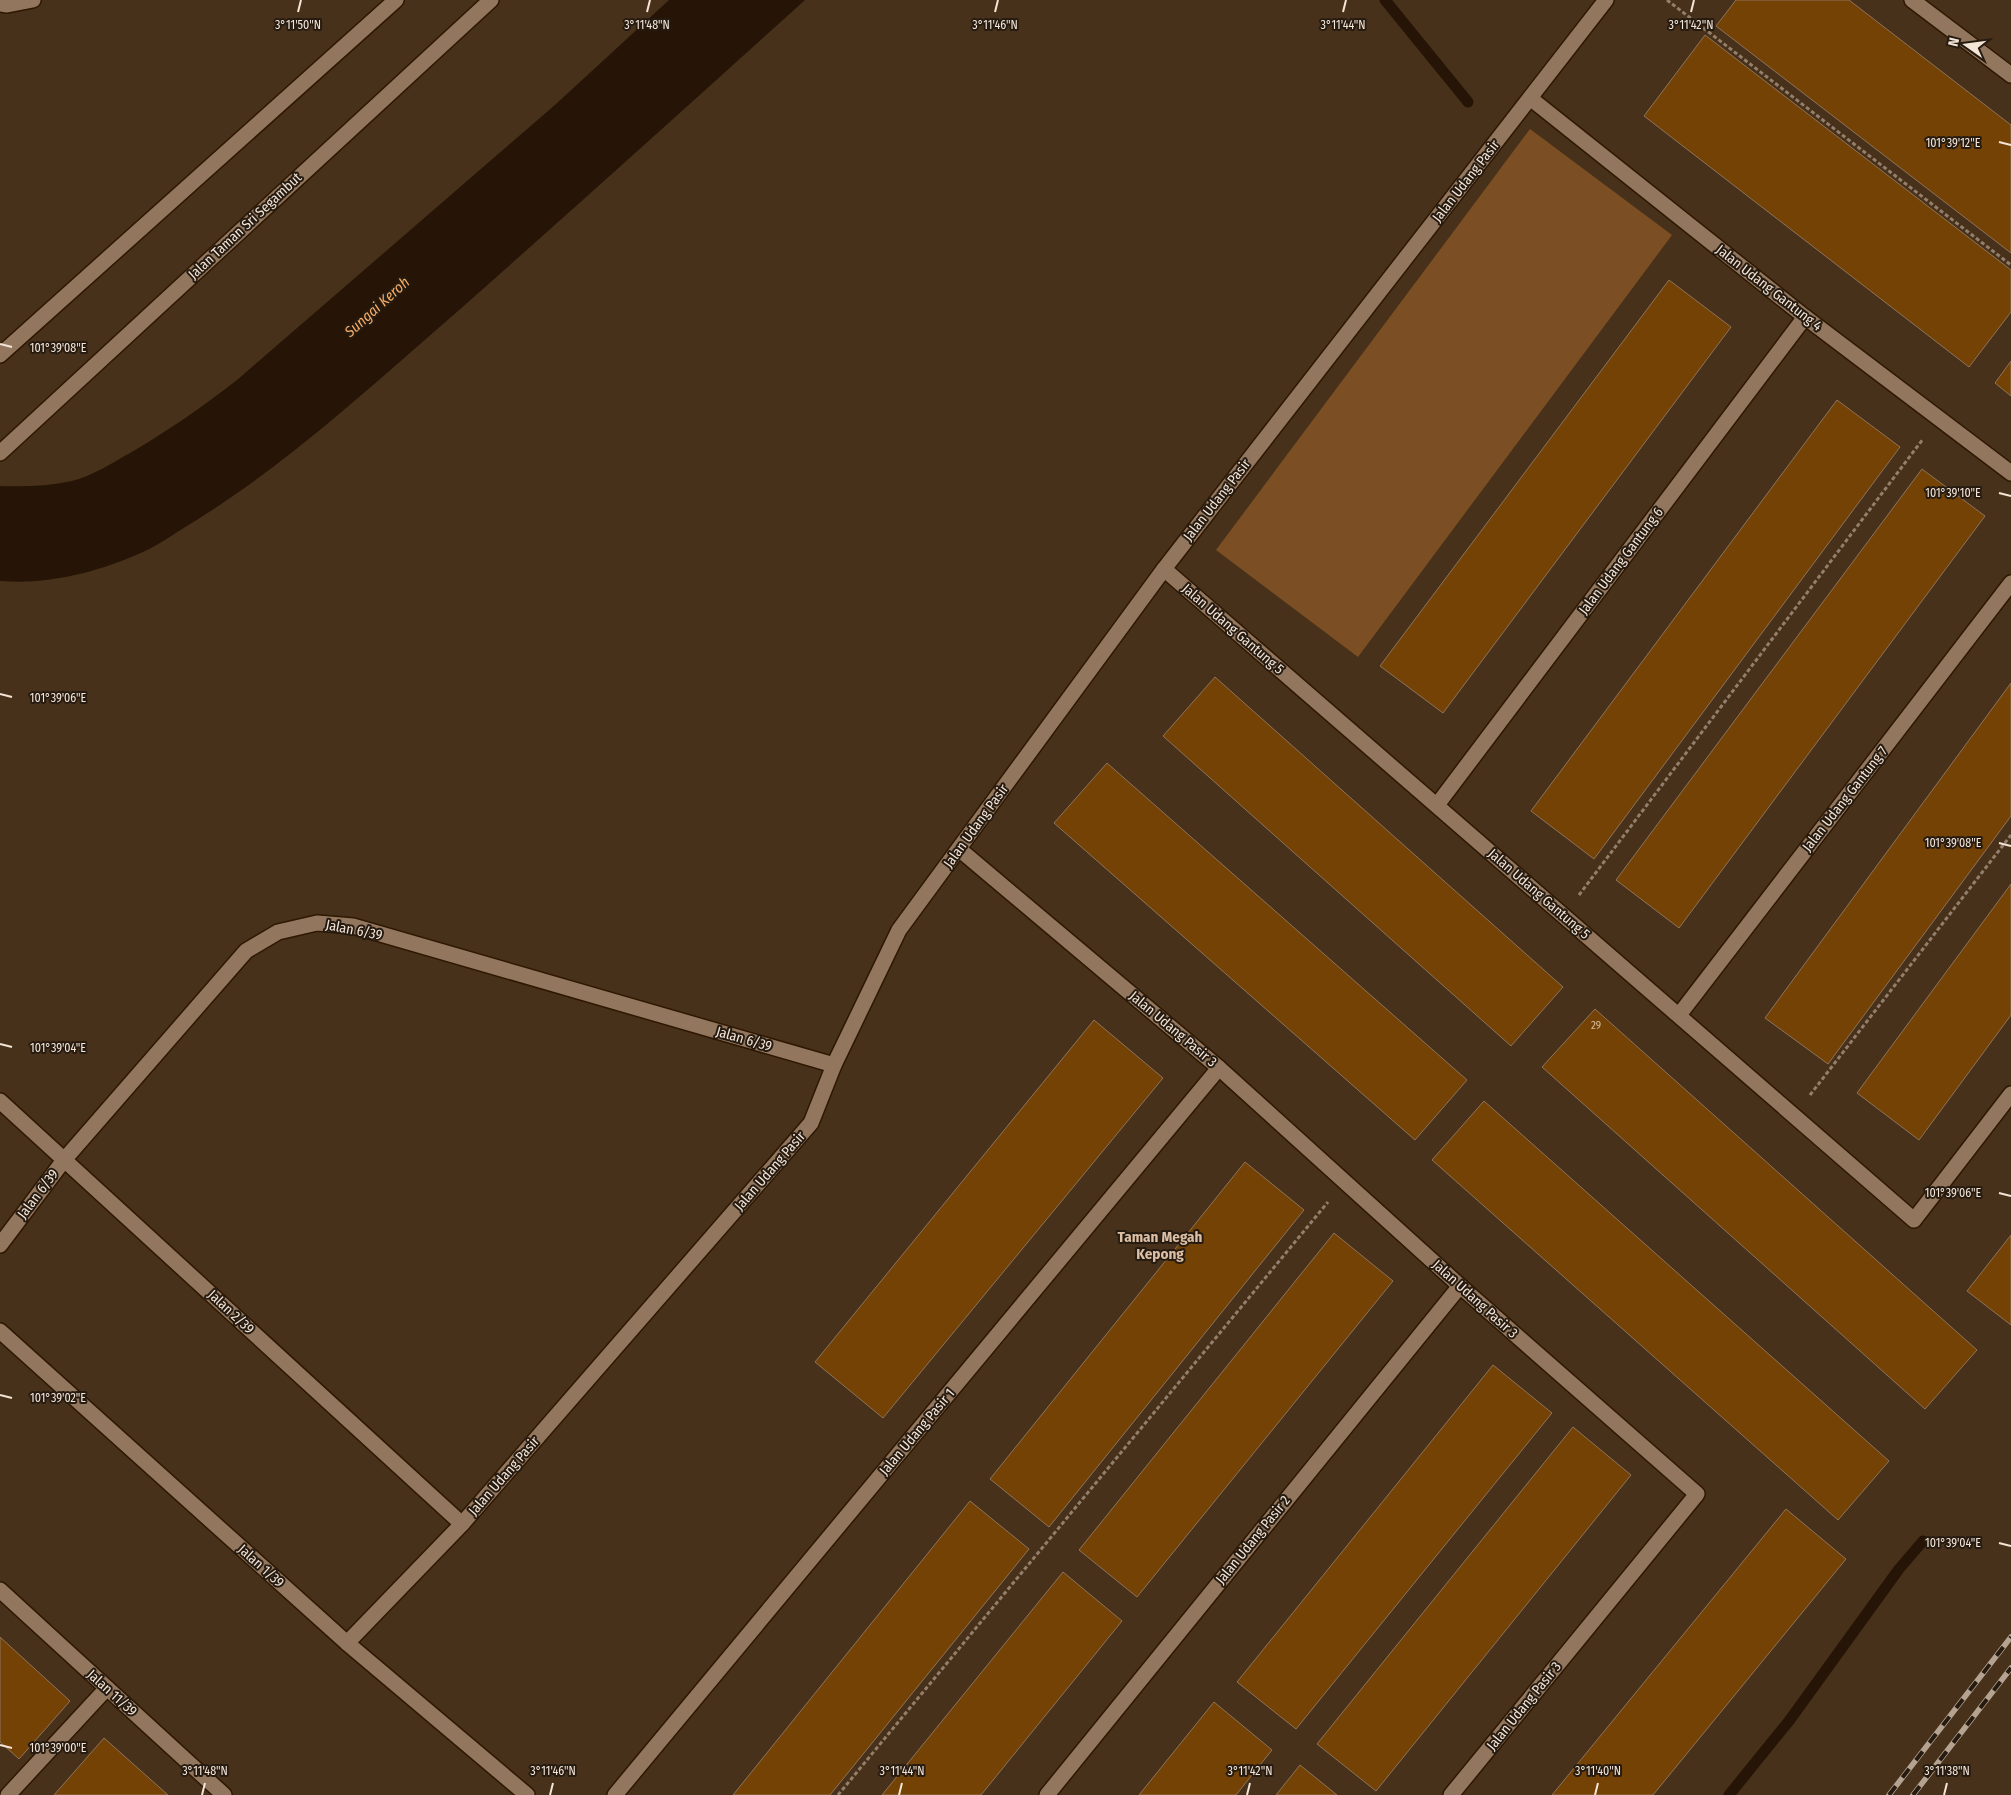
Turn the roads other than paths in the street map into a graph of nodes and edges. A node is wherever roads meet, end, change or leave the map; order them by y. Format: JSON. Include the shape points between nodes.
{"nodes":[{"id":1,"x":33,"y":0,"type":"edge"},
{"id":2,"x":396,"y":0,"type":"edge"},
{"id":3,"x":491,"y":0,"type":"edge"},
{"id":4,"x":1606,"y":0,"type":"edge"},
{"id":5,"x":1912,"y":0,"type":"edge"},
{"id":6,"x":0,"y":4,"type":"edge"},
{"id":7,"x":2011,"y":76,"type":"edge"},
{"id":8,"x":1530,"y":98,"type":"junction"},
{"id":9,"x":1805,"y":318,"type":"junction"},
{"id":10,"x":0,"y":355,"type":"edge"},
{"id":11,"x":0,"y":453,"type":"edge"},
{"id":12,"x":2011,"y":473,"type":"edge"},
{"id":13,"x":1164,"y":569,"type":"junction"},
{"id":14,"x":2011,"y":583,"type":"edge"},
{"id":15,"x":1437,"y":805,"type":"junction"},
{"id":16,"x":959,"y":849,"type":"junction"},
{"id":17,"x":1679,"y":1015,"type":"junction"},
{"id":18,"x":834,"y":1065,"type":"junction"},
{"id":19,"x":1219,"y":1068,"type":"junction"},
{"id":20,"x":2011,"y":1094,"type":"edge"},
{"id":21,"x":0,"y":1101,"type":"edge"},
{"id":22,"x":64,"y":1160,"type":"junction"},
{"id":23,"x":0,"y":1245,"type":"edge"},
{"id":24,"x":1460,"y":1286,"type":"junction"},
{"id":25,"x":0,"y":1331,"type":"edge"},
{"id":26,"x":462,"y":1524,"type":"junction"},
{"id":27,"x":0,"y":1590,"type":"edge"},
{"id":28,"x":347,"y":1644,"type":"junction"},
{"id":29,"x":107,"y":1688,"type":"junction"},
{"id":30,"x":8,"y":1795,"type":"edge"},
{"id":31,"x":224,"y":1795,"type":"edge"},
{"id":32,"x":527,"y":1795,"type":"edge"},
{"id":33,"x":615,"y":1795,"type":"edge"},
{"id":34,"x":1047,"y":1795,"type":"edge"},
{"id":35,"x":1451,"y":1795,"type":"edge"}],
"edges":[{"from":1,"to":6,"type":"street"},
{"from":2,"to":10,"type":"street"},
{"from":3,"to":11,"type":"street","name":"Jalan Taman Sri Segambut"},
{"from":4,"to":8,"type":"street","name":"Jalan Udang Pasir"},
{"from":5,"to":7,"type":"street"},
{"from":8,"to":9,"type":"street","name":"Jalan Udang Gantung 4"},
{"from":8,"to":13,"type":"street","name":"Jalan Udang Pasir"},
{"from":9,"to":12,"type":"street","name":"Jalan Udang Gantung 4"},
{"from":9,"to":15,"type":"street","name":"Jalan Udang Gantung 6"},
{"from":13,"to":15,"type":"street","name":"Jalan Udang Gantung 5"},
{"from":13,"to":16,"type":"street","name":"Jalan Udang Pasir"},
{"from":14,"to":17,"type":"street","name":"Jalan Udang Gantung 7"},
{"from":15,"to":17,"type":"street","name":"Jalan Udang Gantung 5"},
{"from":16,"to":18,"type":"street","name":"Jalan Udang Pasir","via":[[899,930]]},
{"from":16,"to":19,"type":"street","name":"Jalan Udang Pasir 3"},
{"from":17,"to":20,"type":"street","name":"Jalan Udang Gantung 5","via":[[1914,1220]]},
{"from":18,"to":22,"type":"street","name":"Jalan 6/39","via":[[353,926],[317,923],[278,932],[246,952]]},
{"from":18,"to":26,"type":"street","name":"Jalan Udang Pasir","via":[[811,1123]]},
{"from":19,"to":24,"type":"street","name":"Jalan Udang Pasir 3"},
{"from":19,"to":33,"type":"street","name":"Jalan Udang Pasir 1"},
{"from":21,"to":22,"type":"street","name":"Jalan 2/39"},
{"from":22,"to":23,"type":"street","name":"Jalan 6/39"},
{"from":22,"to":26,"type":"street","name":"Jalan 2/39"},
{"from":24,"to":34,"type":"street","name":"Jalan Udang Pasir 2"},
{"from":24,"to":35,"type":"street","name":"Jalan Udang Pasir 3","via":[[1698,1494]]},
{"from":25,"to":28,"type":"street","name":"Jalan 1/39"},
{"from":26,"to":28,"type":"street","name":"Jalan Udang Pasir"},
{"from":27,"to":29,"type":"street","name":"Jalan 11/39"},
{"from":28,"to":32,"type":"street","name":"Jalan 1/39"},
{"from":29,"to":30,"type":"street"},
{"from":29,"to":31,"type":"street","name":"Jalan 11/39"}]}
